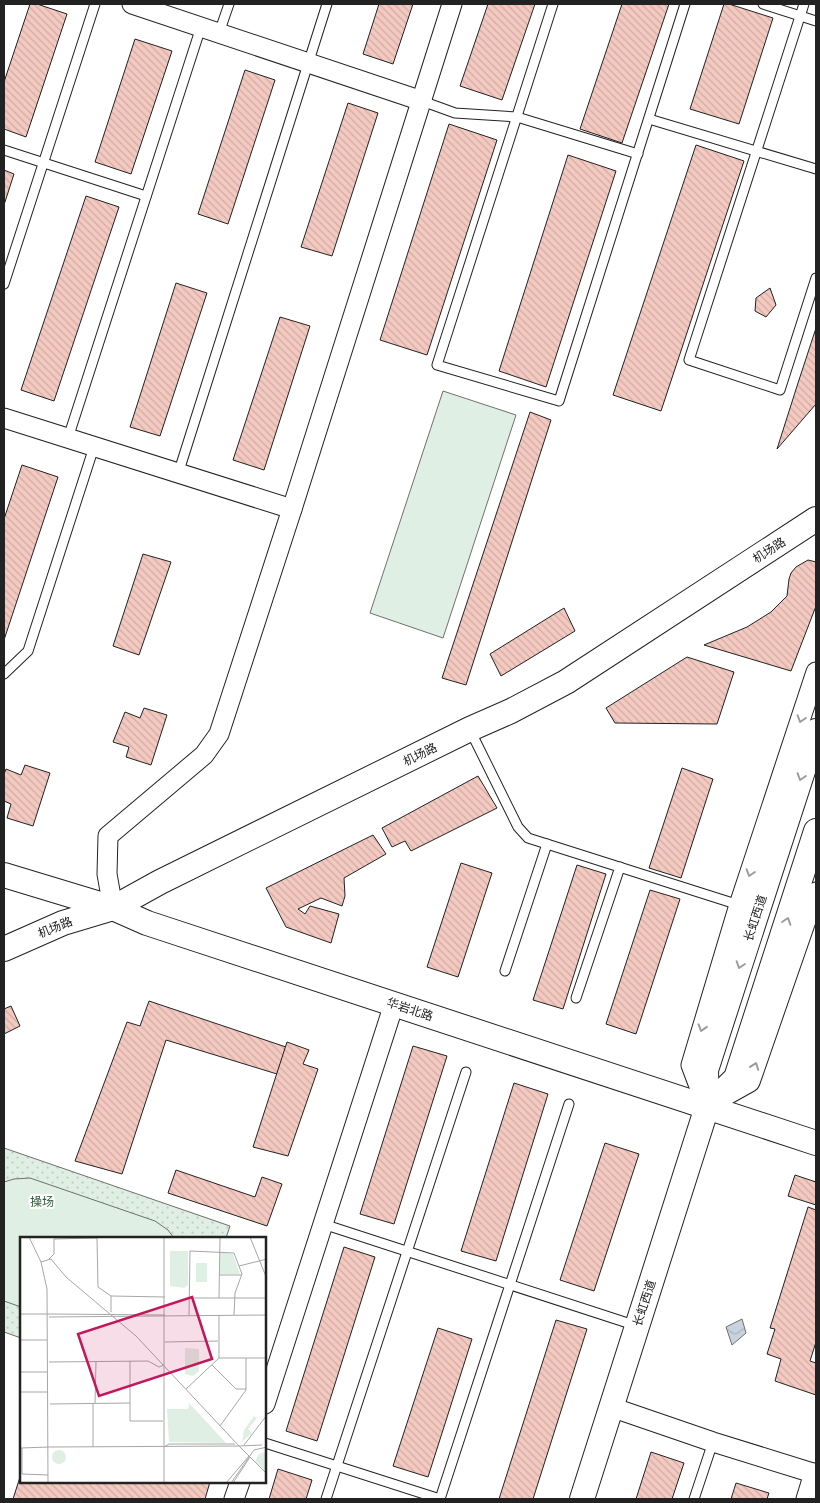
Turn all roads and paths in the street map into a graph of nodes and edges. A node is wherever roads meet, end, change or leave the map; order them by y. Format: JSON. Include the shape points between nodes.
{"nodes":[{"id":1,"x":95,"y":4,"type":"edge"},
{"id":2,"x":132,"y":4,"type":"edge"},
{"id":3,"x":229,"y":4,"type":"edge"},
{"id":4,"x":327,"y":4,"type":"edge"},
{"id":5,"x":452,"y":4,"type":"edge"},
{"id":6,"x":553,"y":4,"type":"edge"},
{"id":7,"x":684,"y":4,"type":"edge"},
{"id":8,"x":763,"y":4,"type":"edge"},
{"id":9,"x":804,"y":4,"type":"edge"},
{"id":10,"x":800,"y":16,"type":"junction"},
{"id":11,"x":816,"y":21,"type":"edge"},
{"id":12,"x":201,"y":27,"type":"junction"},
{"id":13,"x":219,"y":33,"type":"junction"},
{"id":14,"x":308,"y":62,"type":"junction"},
{"id":15,"x":422,"y":101,"type":"junction"},
{"id":16,"x":517,"y":117,"type":"junction"},
{"id":17,"x":649,"y":119,"type":"junction"},
{"id":18,"x":4,"y":150,"type":"edge"},
{"id":19,"x":757,"y":152,"type":"junction"},
{"id":20,"x":638,"y":154,"type":"junction"},
{"id":21,"x":43,"y":163,"type":"junction"},
{"id":22,"x":816,"y":169,"type":"edge"},
{"id":23,"x":146,"y":196,"type":"junction"},
{"id":24,"x":816,"y":278,"type":"edge"},
{"id":25,"x":4,"y":284,"type":"edge"},
{"id":26,"x":4,"y":418,"type":"edge"},
{"id":27,"x":68,"y":438,"type":"junction"},
{"id":28,"x":94,"y":447,"type":"junction"},
{"id":29,"x":178,"y":474,"type":"junction"},
{"id":30,"x":292,"y":509,"type":"junction"},
{"id":31,"x":816,"y":519,"type":"edge"},
{"id":32,"x":816,"y":672,"type":"edge"},
{"id":33,"x":4,"y":674,"type":"edge"},
{"id":34,"x":470,"y":729,"type":"junction"},
{"id":35,"x":816,"y":731,"type":"edge"},
{"id":36,"x":816,"y":831,"type":"edge"},
{"id":37,"x":547,"y":844,"type":"junction"},
{"id":38,"x":620,"y":867,"type":"junction"},
{"id":39,"x":4,"y":876,"type":"edge"},
{"id":40,"x":816,"y":892,"type":"edge"},
{"id":41,"x":739,"y":905,"type":"junction"},
{"id":42,"x":113,"y":908,"type":"junction"},
{"id":43,"x":4,"y":950,"type":"edge"},
{"id":44,"x":504,"y":971,"type":"dead end"},
{"id":45,"x":576,"y":998,"type":"dead end"},
{"id":46,"x":394,"y":1004,"type":"junction"},
{"id":47,"x":466,"y":1072,"type":"dead end"},
{"id":48,"x":569,"y":1104,"type":"dead end"},
{"id":49,"x":707,"y":1107,"type":"junction"},
{"id":50,"x":816,"y":1142,"type":"edge"},
{"id":51,"x":323,"y":1224,"type":"junction"},
{"id":52,"x":407,"y":1252,"type":"junction"},
{"id":53,"x":510,"y":1285,"type":"junction"},
{"id":54,"x":637,"y":1326,"type":"junction"},
{"id":55,"x":266,"y":1401,"type":"edge"},
{"id":56,"x":611,"y":1406,"type":"junction"},
{"id":57,"x":713,"y":1442,"type":"junction"},
{"id":58,"x":266,"y":1443,"type":"edge"},
{"id":59,"x":337,"y":1466,"type":"junction"},
{"id":60,"x":815,"y":1474,"type":"edge"},
{"id":61,"x":240,"y":1483,"type":"edge"},
{"id":62,"x":234,"y":1499,"type":"edge"},
{"id":63,"x":326,"y":1499,"type":"edge"},
{"id":64,"x":440,"y":1499,"type":"edge"},
{"id":65,"x":582,"y":1499,"type":"edge"},
{"id":66,"x":694,"y":1499,"type":"edge"},
{"id":67,"x":806,"y":1499,"type":"edge"}],
"edges":[{"from":1,"to":21,"type":"lane"},
{"from":2,"to":12,"type":"street"},
{"from":3,"to":13,"type":"lane"},
{"from":4,"to":14,"type":"lane"},
{"from":5,"to":15,"type":"street"},
{"from":6,"to":16,"type":"lane"},
{"from":7,"to":17,"type":"lane"},
{"from":8,"to":10,"type":"lane"},
{"from":9,"to":10,"type":"lane"},
{"from":10,"to":11,"type":"lane"},
{"from":10,"to":19,"type":"lane"},
{"from":12,"to":13,"type":"street"},
{"from":12,"to":23,"type":"lane"},
{"from":13,"to":14,"type":"street"},
{"from":14,"to":15,"type":"street"},
{"from":14,"to":29,"type":"lane"},
{"from":15,"to":16,"type":"lane","via":[[455,112]]},
{"from":15,"to":30,"type":"street"},
{"from":16,"to":20,"type":"lane"},
{"from":16,"to":20,"type":"lane","via":[[437,365],[559,401]]},
{"from":17,"to":19,"type":"lane"},
{"from":17,"to":20,"type":"lane"},
{"from":18,"to":21,"type":"lane"},
{"from":19,"to":22,"type":"lane"},
{"from":19,"to":24,"type":"lane","via":[[689,360],[780,390]]},
{"from":21,"to":23,"type":"lane"},
{"from":21,"to":25,"type":"lane"},
{"from":23,"to":27,"type":"lane"},
{"from":26,"to":27,"type":"street"},
{"from":27,"to":28,"type":"street"},
{"from":28,"to":29,"type":"street"},
{"from":28,"to":33,"type":"lane","via":[[28,651]]},
{"from":29,"to":30,"type":"street"},
{"from":30,"to":42,"type":"street","via":[[219,734],[204,755],[108,836],[107,874]]},
{"from":31,"to":34,"type":"street","name":"机场路","via":[[566,682]]},
{"from":32,"to":41,"type":"street","one_way":true},
{"from":34,"to":37,"type":"lane","via":[[518,827],[528,838]]},
{"from":34,"to":42,"type":"street","name":"机场路"},
{"from":35,"to":49,"type":"street","name":"长虹西道","one_way":true,"via":[[706,1070]]},
{"from":49,"to":36,"type":"street","name":"长虹西道","one_way":true,"via":[[736,1078]]},
{"from":37,"to":38,"type":"lane"},
{"from":37,"to":44,"type":"lane"},
{"from":38,"to":41,"type":"lane"},
{"from":38,"to":45,"type":"lane"},
{"from":39,"to":42,"type":"street","name":"华岩北路"},
{"from":49,"to":40,"type":"street","one_way":true,"via":[[750,1082],[808,927]]},
{"from":41,"to":49,"type":"street","one_way":true,"via":[[691,1065]]},
{"from":42,"to":43,"type":"street","name":"机场路","via":[[63,923]]},
{"from":42,"to":46,"type":"street","name":"华岩北路","via":[[147,923]]},
{"from":46,"to":49,"type":"street","name":"华岩北路"},
{"from":46,"to":51,"type":"street"},
{"from":47,"to":52,"type":"lane"},
{"from":48,"to":53,"type":"lane"},
{"from":49,"to":50,"type":"street","name":"华岩北路"},
{"from":49,"to":54,"type":"street","name":"长虹西道"},
{"from":51,"to":52,"type":"lane"},
{"from":51,"to":55,"type":"street"},
{"from":52,"to":53,"type":"lane"},
{"from":52,"to":59,"type":"lane"},
{"from":53,"to":54,"type":"lane"},
{"from":53,"to":64,"type":"lane"},
{"from":54,"to":56,"type":"street","name":"长虹西道"},
{"from":56,"to":57,"type":"street"},
{"from":56,"to":65,"type":"street","name":"长虹西道"},
{"from":57,"to":60,"type":"street"},
{"from":57,"to":66,"type":"lane"},
{"from":58,"to":59,"type":"lane"},
{"from":59,"to":63,"type":"lane"},
{"from":59,"to":64,"type":"lane"},
{"from":60,"to":67,"type":"street"},
{"from":61,"to":62,"type":"street"}]}
